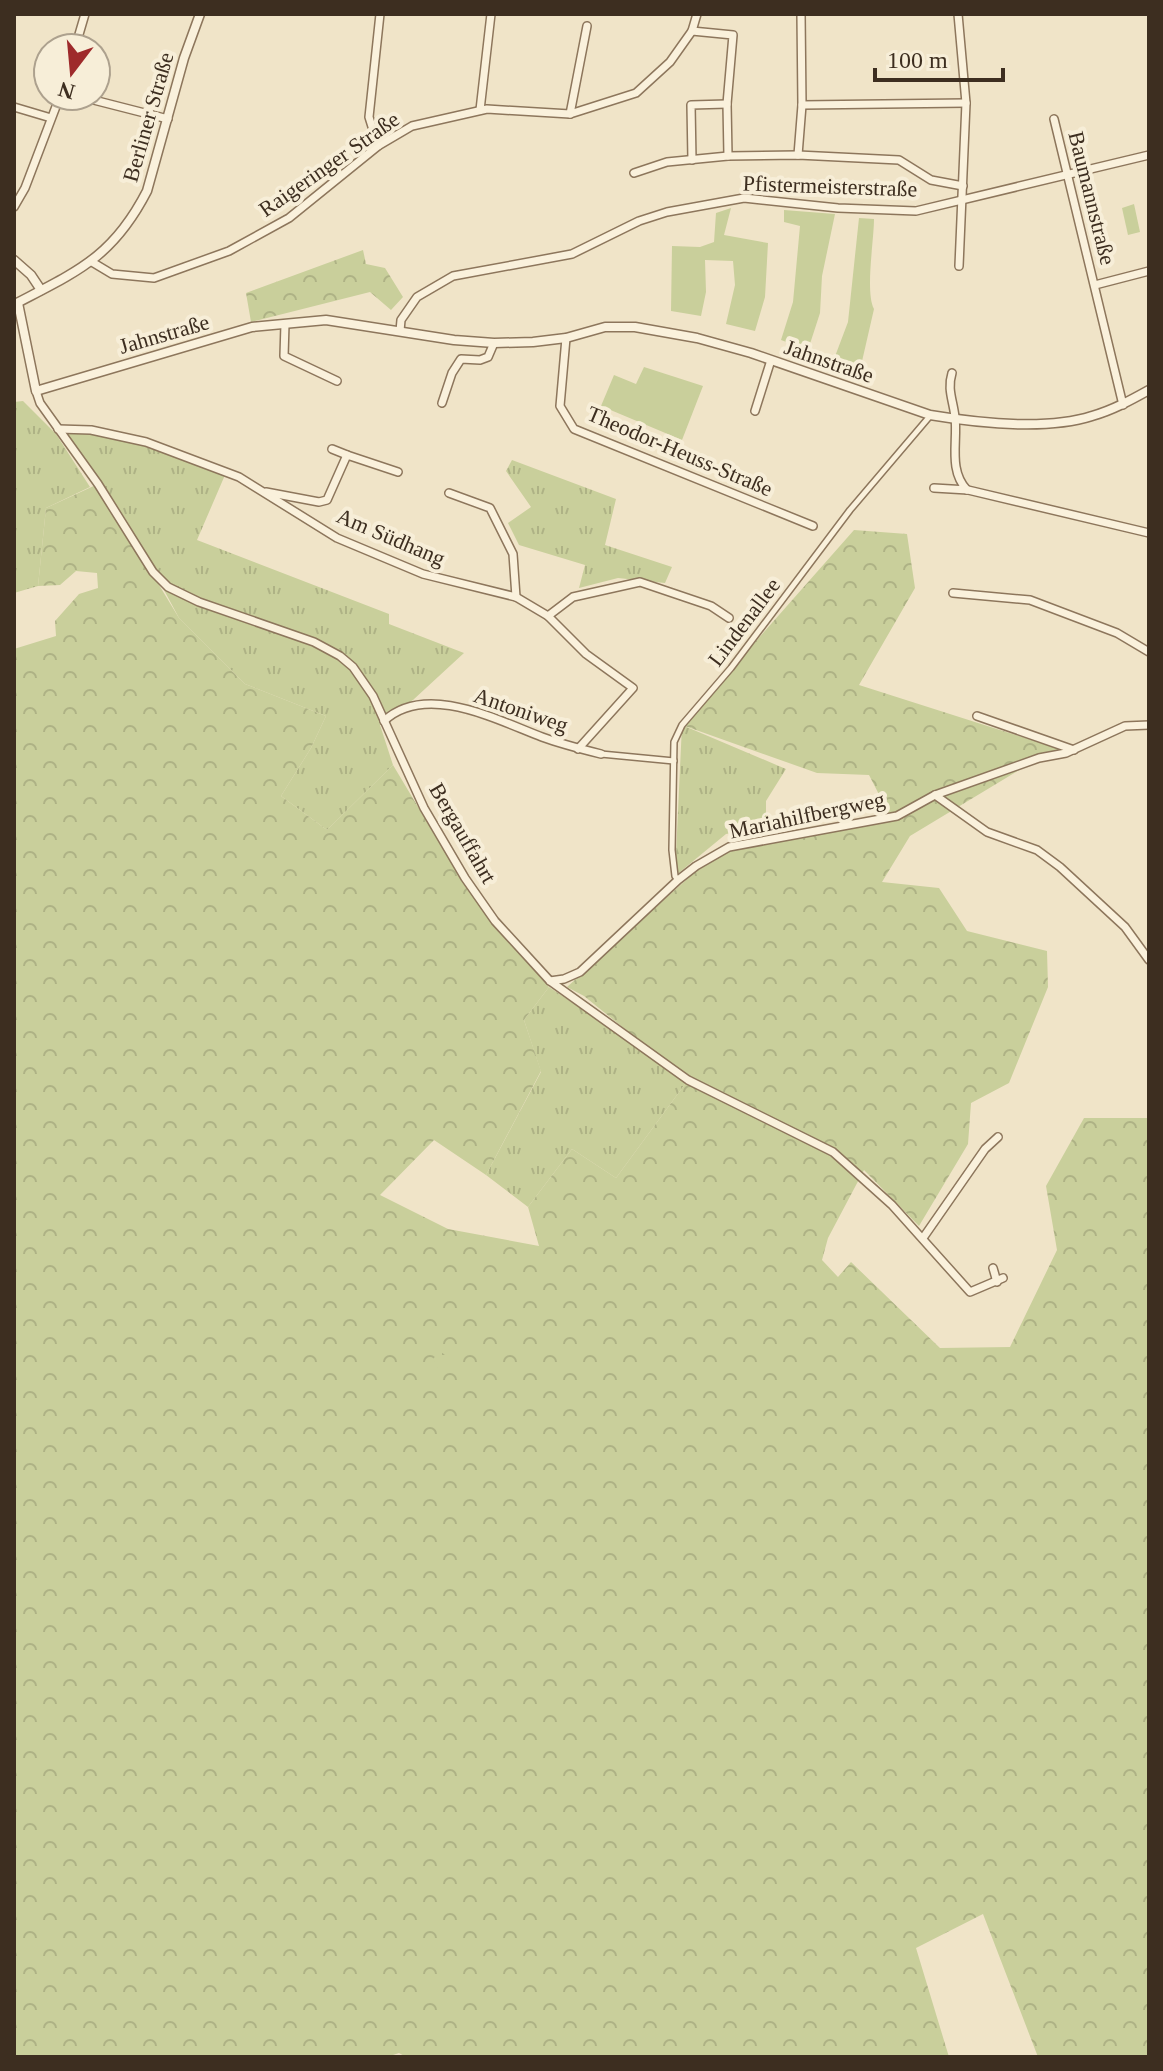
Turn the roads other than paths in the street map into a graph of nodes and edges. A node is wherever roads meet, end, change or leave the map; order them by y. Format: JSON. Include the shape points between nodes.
{"nodes":[{"id":1,"x":200,"y":14,"type":"edge"},
{"id":2,"x":380,"y":14,"type":"edge"},
{"id":3,"x":491,"y":14,"type":"edge"},
{"id":4,"x":697,"y":14,"type":"edge"},
{"id":5,"x":801,"y":14,"type":"edge"},
{"id":6,"x":958,"y":14,"type":"edge"},
{"id":7,"x":587,"y":26,"type":"dead end"},
{"id":8,"x":692,"y":31,"type":"junction"},
{"id":9,"x":966,"y":103,"type":"junction"},
{"id":10,"x":727,"y":104,"type":"junction"},
{"id":11,"x":112,"y":105,"type":"edge"},
{"id":12,"x":802,"y":105,"type":"junction"},
{"id":13,"x":14,"y":107,"type":"edge"},
{"id":14,"x":480,"y":110,"type":"junction"},
{"id":15,"x":53,"y":112,"type":"edge"},
{"id":16,"x":570,"y":114,"type":"junction"},
{"id":17,"x":51,"y":118,"type":"junction"},
{"id":18,"x":168,"y":119,"type":"junction"},
{"id":19,"x":1054,"y":119,"type":"dead end"},
{"id":20,"x":378,"y":146,"type":"junction"},
{"id":21,"x":798,"y":155,"type":"junction"},
{"id":22,"x":1149,"y":155,"type":"edge"},
{"id":23,"x":728,"y":156,"type":"junction"},
{"id":24,"x":692,"y":160,"type":"junction"},
{"id":25,"x":634,"y":173,"type":"dead end"},
{"id":26,"x":1065,"y":174,"type":"junction"},
{"id":27,"x":963,"y":186,"type":"junction"},
{"id":28,"x":962,"y":201,"type":"junction"},
{"id":29,"x":14,"y":207,"type":"edge"},
{"id":30,"x":14,"y":260,"type":"edge"},
{"id":31,"x":92,"y":262,"type":"junction"},
{"id":32,"x":959,"y":266,"type":"dead end"},
{"id":33,"x":1149,"y":271,"type":"edge"},
{"id":34,"x":1095,"y":285,"type":"junction"},
{"id":35,"x":41,"y":290,"type":"junction"},
{"id":36,"x":16,"y":304,"type":"edge"},
{"id":37,"x":285,"y":324,"type":"junction"},
{"id":38,"x":400,"y":331,"type":"junction"},
{"id":39,"x":566,"y":338,"type":"junction"},
{"id":40,"x":494,"y":343,"type":"junction"},
{"id":41,"x":771,"y":360,"type":"junction"},
{"id":42,"x":952,"y":373,"type":"dead end"},
{"id":43,"x":337,"y":381,"type":"dead end"},
{"id":44,"x":1149,"y":390,"type":"edge"},
{"id":45,"x":36,"y":391,"type":"junction"},
{"id":46,"x":442,"y":403,"type":"dead end"},
{"id":47,"x":1123,"y":405,"type":"junction"},
{"id":48,"x":755,"y":411,"type":"dead end"},
{"id":49,"x":930,"y":415,"type":"junction"},
{"id":50,"x":955,"y":419,"type":"junction"},
{"id":51,"x":58,"y":429,"type":"junction"},
{"id":52,"x":332,"y":449,"type":"dead end"},
{"id":53,"x":347,"y":455,"type":"junction"},
{"id":54,"x":398,"y":472,"type":"dead end"},
{"id":55,"x":934,"y":488,"type":"dead end"},
{"id":56,"x":968,"y":490,"type":"junction"},
{"id":57,"x":260,"y":491,"type":"junction"},
{"id":58,"x":449,"y":493,"type":"dead end"},
{"id":59,"x":813,"y":526,"type":"dead end"},
{"id":60,"x":1149,"y":533,"type":"edge"},
{"id":61,"x":953,"y":593,"type":"dead end"},
{"id":62,"x":516,"y":597,"type":"junction"},
{"id":63,"x":548,"y":616,"type":"junction"},
{"id":64,"x":729,"y":618,"type":"dead end"},
{"id":65,"x":1149,"y":652,"type":"edge"},
{"id":66,"x":977,"y":716,"type":"dead end"},
{"id":67,"x":384,"y":721,"type":"junction"},
{"id":68,"x":1149,"y":725,"type":"edge"},
{"id":69,"x":578,"y":749,"type":"junction"},
{"id":70,"x":1074,"y":750,"type":"junction"},
{"id":71,"x":601,"y":754,"type":"joint"},
{"id":72,"x":674,"y":761,"type":"junction"},
{"id":73,"x":935,"y":795,"type":"junction"},
{"id":74,"x":678,"y":880,"type":"junction"},
{"id":75,"x":1149,"y":960,"type":"edge"},
{"id":76,"x":550,"y":981,"type":"junction"},
{"id":77,"x":998,"y":1137,"type":"dead end"},
{"id":78,"x":923,"y":1238,"type":"junction"},
{"id":79,"x":993,"y":1268,"type":"dead end"}],
"edges":[{"from":1,"to":18,"type":"street","name":"Berliner Straße"},
{"from":2,"to":20,"type":"street","via":[[369,117]]},
{"from":3,"to":14,"type":"street"},
{"from":4,"to":8,"type":"street","name":"Raigeringer Straße"},
{"from":5,"to":12,"type":"street"},
{"from":6,"to":9,"type":"street"},
{"from":7,"to":16,"type":"street"},
{"from":8,"to":10,"type":"street","via":[[733,35]]},
{"from":8,"to":16,"type":"street","name":"Raigeringer Straße","via":[[670,62],[636,93]]},
{"from":9,"to":12,"type":"street"},
{"from":9,"to":27,"type":"street"},
{"from":10,"to":23,"type":"street"},
{"from":10,"to":24,"type":"street","via":[[691,105]]},
{"from":11,"to":18,"type":"street"},
{"from":12,"to":21,"type":"street"},
{"from":13,"to":17,"type":"street"},
{"from":14,"to":16,"type":"street","name":"Raigeringer Straße"},
{"from":14,"to":20,"type":"street","name":"Raigeringer Straße","via":[[412,126]]},
{"from":15,"to":17,"type":"street"},
{"from":17,"to":29,"type":"street"},
{"from":18,"to":31,"type":"street","name":"Berliner Straße","via":[[138,208]]},
{"from":19,"to":26,"type":"street","name":"Baumannstraße"},
{"from":20,"to":31,"type":"street","name":"Raigeringer Straße","via":[[289,218],[229,251],[154,278],[112,274]]},
{"from":21,"to":23,"type":"street"},
{"from":21,"to":27,"type":"street","via":[[899,160],[931,180]]},
{"from":22,"to":26,"type":"street","name":"Pfistermeisterstraße"},
{"from":23,"to":24,"type":"street"},
{"from":24,"to":25,"type":"street"},
{"from":26,"to":28,"type":"street","name":"Pfistermeisterstraße"},
{"from":26,"to":34,"type":"street","name":"Baumannstraße"},
{"from":27,"to":28,"type":"street"},
{"from":28,"to":32,"type":"street"},
{"from":28,"to":38,"type":"street","name":"Pfistermeisterstraße","via":[[916,211],[744,198],[667,212],[572,254],[453,276],[417,297],[401,320]]},
{"from":30,"to":35,"type":"street"},
{"from":31,"to":35,"type":"street","name":"Berliner Straße"},
{"from":33,"to":34,"type":"street","name":"Baumannstraße"},
{"from":34,"to":47,"type":"street","name":"Baumannstraße"},
{"from":35,"to":36,"type":"street","name":"Berliner Straße"},
{"from":36,"to":45,"type":"street","name":"Bergauffahrt"},
{"from":37,"to":38,"type":"street","name":"Jahnstraße","via":[[326,320]]},
{"from":37,"to":43,"type":"street","via":[[284,356]]},
{"from":37,"to":45,"type":"street","name":"Jahnstraße","via":[[214,337]]},
{"from":38,"to":40,"type":"street","name":"Jahnstraße"},
{"from":39,"to":40,"type":"street","name":"Jahnstraße"},
{"from":39,"to":41,"type":"street","name":"Jahnstraße","via":[[605,327],[635,327]]},
{"from":39,"to":59,"type":"street","name":"Theodor-Heuss-Straße","via":[[560,406],[574,429]]},
{"from":40,"to":46,"type":"street","name":"Jahnstraße","via":[[488,357],[461,359]]},
{"from":41,"to":48,"type":"street"},
{"from":41,"to":49,"type":"street","name":"Jahnstraße"},
{"from":42,"to":50,"type":"street","via":[[948,385]]},
{"from":44,"to":47,"type":"street","name":"Jahnstraße"},
{"from":45,"to":51,"type":"street","name":"Bergauffahrt"},
{"from":47,"to":50,"type":"street","name":"Jahnstraße","via":[[1091,417],[1043,424]]},
{"from":49,"to":50,"type":"street","name":"Jahnstraße"},
{"from":49,"to":72,"type":"street","name":"Lindenallee","via":[[682,725],[674,742]]},
{"from":50,"to":56,"type":"street","via":[[954,458]]},
{"from":51,"to":57,"type":"street","name":"Am Südhang","via":[[146,442],[239,477]]},
{"from":51,"to":67,"type":"street","name":"Bergauffahrt","via":[[168,587],[340,656],[364,682]]},
{"from":52,"to":53,"type":"street"},
{"from":53,"to":54,"type":"street"},
{"from":53,"to":57,"type":"street","name":"Am Südhang","via":[[327,500]]},
{"from":55,"to":56,"type":"street"},
{"from":56,"to":60,"type":"street"},
{"from":57,"to":62,"type":"street","name":"Am Südhang","via":[[337,538],[423,574]]},
{"from":58,"to":62,"type":"street","via":[[490,508],[513,554]]},
{"from":61,"to":65,"type":"street","via":[[1030,600],[1117,633]]},
{"from":62,"to":63,"type":"street","name":"Am Südhang"},
{"from":63,"to":64,"type":"street","via":[[573,597],[640,582],[711,606]]},
{"from":63,"to":69,"type":"street","name":"Am Südhang","via":[[586,654],[633,688]]},
{"from":66,"to":70,"type":"street"},
{"from":67,"to":69,"type":"street","name":"Antoniweg","via":[[396,711],[419,705],[468,708]]},
{"from":67,"to":76,"type":"street","name":"Bergauffahrt","via":[[424,808],[465,878],[495,921]]},
{"from":68,"to":70,"type":"street","name":"Mariahilfbergweg","via":[[1125,726]]},
{"from":69,"to":71,"type":"street","name":"Antoniweg"},
{"from":70,"to":73,"type":"street","name":"Mariahilfbergweg"},
{"from":71,"to":72,"type":"street"},
{"from":72,"to":74,"type":"street","name":"Lindenallee","via":[[672,850]]},
{"from":73,"to":74,"type":"street","name":"Mariahilfbergweg","via":[[897,816],[729,847]]},
{"from":73,"to":75,"type":"street","via":[[987,832],[1037,850],[1060,867],[1125,927]]},
{"from":74,"to":76,"type":"street","name":"Mariahilfbergweg","via":[[580,972]]},
{"from":76,"to":78,"type":"street","name":"Bergauffahrt","via":[[688,1080],[833,1152]]},
{"from":77,"to":78,"type":"street"},
{"from":78,"to":79,"type":"street","name":"Bergauffahrt","via":[[970,1292],[1000,1280]]}]}
